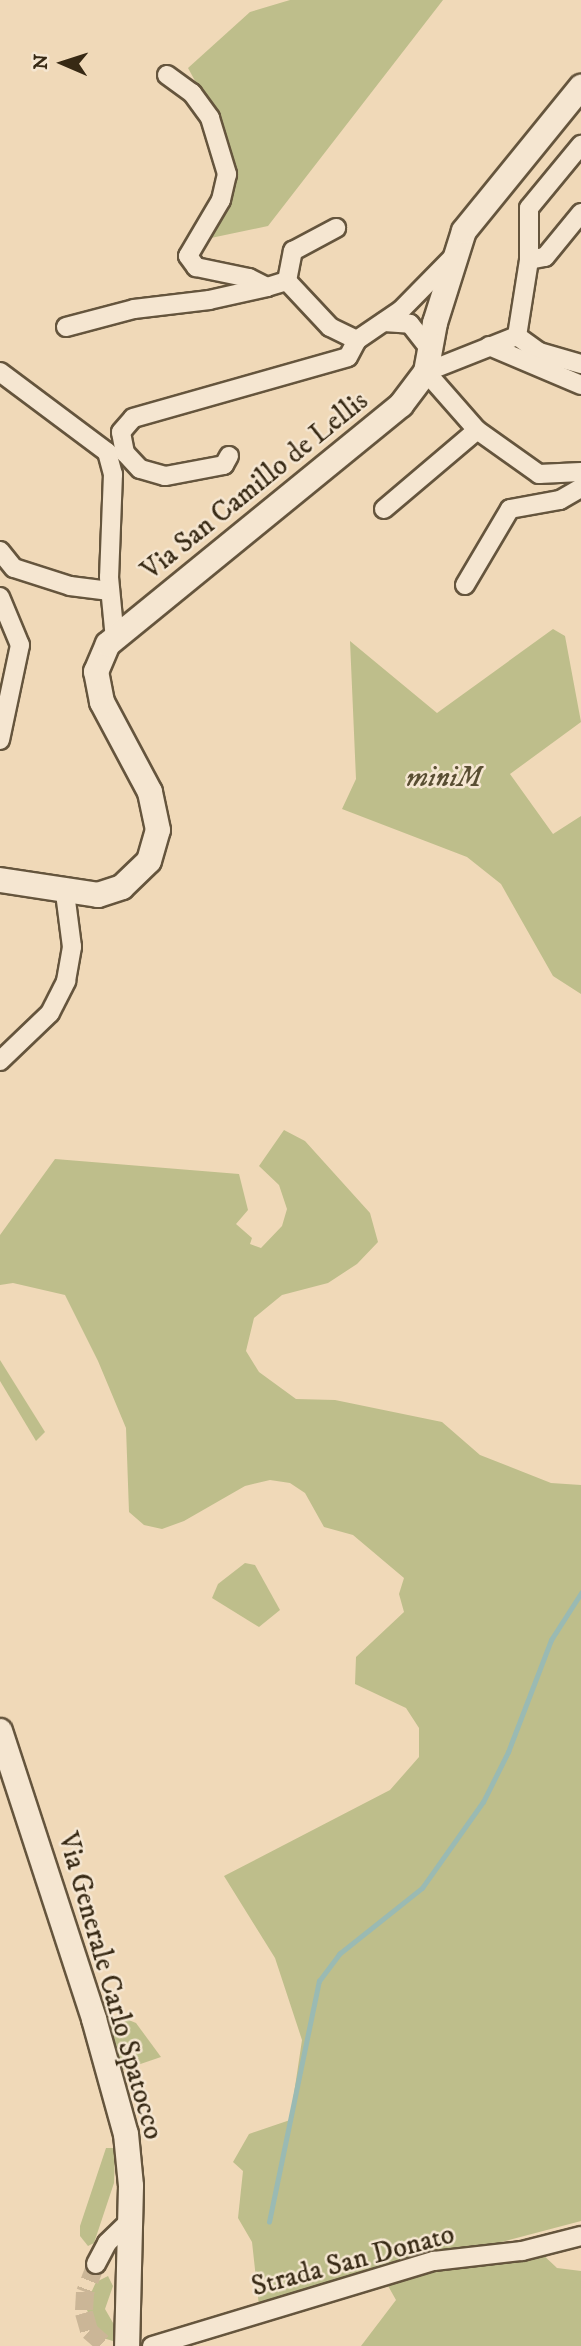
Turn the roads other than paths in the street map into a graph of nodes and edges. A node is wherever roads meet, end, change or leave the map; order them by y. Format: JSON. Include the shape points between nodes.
{"nodes":[{"id":1,"x":167,"y":75,"type":"dead end"},
{"id":2,"x":581,"y":87,"type":"edge"},
{"id":3,"x":581,"y":145,"type":"edge"},
{"id":4,"x":581,"y":213,"type":"edge"},
{"id":5,"x":336,"y":228,"type":"dead end"},
{"id":6,"x":457,"y":253,"type":"junction"},
{"id":7,"x":529,"y":260,"type":"junction"},
{"id":8,"x":287,"y":281,"type":"junction"},
{"id":9,"x":267,"y":287,"type":"junction"},
{"id":10,"x":401,"y":310,"type":"junction"},
{"id":11,"x":438,"y":315,"type":"junction"},
{"id":12,"x":384,"y":321,"type":"junction"},
{"id":13,"x":66,"y":327,"type":"dead end"},
{"id":14,"x":517,"y":336,"type":"junction"},
{"id":15,"x":357,"y":340,"type":"junction"},
{"id":16,"x":489,"y":346,"type":"junction"},
{"id":17,"x":428,"y":361,"type":"junction"},
{"id":18,"x":581,"y":365,"type":"edge"},
{"id":19,"x":0,"y":372,"type":"edge"},
{"id":20,"x":581,"y":385,"type":"edge"},
{"id":21,"x":477,"y":430,"type":"junction"},
{"id":22,"x":229,"y":457,"type":"dead end"},
{"id":23,"x":581,"y":472,"type":"edge"},
{"id":24,"x":581,"y":488,"type":"edge"},
{"id":25,"x":384,"y":509,"type":"dead end"},
{"id":26,"x":0,"y":551,"type":"edge"},
{"id":27,"x":465,"y":585,"type":"dead end"},
{"id":28,"x":110,"y":592,"type":"junction"},
{"id":29,"x":2,"y":606,"type":"edge"},
{"id":30,"x":115,"y":639,"type":"junction"},
{"id":31,"x":0,"y":740,"type":"edge"},
{"id":32,"x":0,"y":880,"type":"edge"},
{"id":33,"x":65,"y":893,"type":"junction"},
{"id":34,"x":0,"y":1061,"type":"edge"},
{"id":35,"x":0,"y":1731,"type":"edge"},
{"id":36,"x":130,"y":2221,"type":"junction"},
{"id":37,"x":577,"y":2237,"type":"edge"},
{"id":38,"x":128,"y":2259,"type":"junction"},
{"id":39,"x":127,"y":2346,"type":"edge"},
{"id":40,"x":153,"y":2346,"type":"edge"}],
"edges":[{"from":1,"to":9,"type":"street","via":[[192,93],[209,118],[227,174],[221,200],[188,257],[196,267],[249,278]]},
{"from":2,"to":6,"type":"street","name":"Via San Camillo de Lellis","via":[[464,231]]},
{"from":3,"to":7,"type":"street","via":[[528,208]]},
{"from":4,"to":7,"type":"street","via":[[545,257]]},
{"from":5,"to":8,"type":"street","via":[[293,251]]},
{"from":6,"to":10,"type":"street","name":"Via San Camillo de Lellis"},
{"from":6,"to":11,"type":"street","name":"Via San Camillo de Lellis"},
{"from":7,"to":14,"type":"street"},
{"from":8,"to":9,"type":"street"},
{"from":8,"to":15,"type":"street","via":[[330,327]]},
{"from":9,"to":13,"type":"street","via":[[134,309]]},
{"from":10,"to":11,"type":"street","name":"Via San Camillo de Lellis"},
{"from":10,"to":12,"type":"street","name":"Via San Camillo de Lellis"},
{"from":11,"to":12,"type":"street"},
{"from":11,"to":17,"type":"street","name":"Via San Camillo de Lellis"},
{"from":12,"to":15,"type":"street","name":"Via San Camillo de Lellis"},
{"from":12,"to":17,"type":"street","via":[[410,324]]},
{"from":14,"to":16,"type":"street"},
{"from":14,"to":18,"type":"street","via":[[539,352]]},
{"from":15,"to":22,"type":"street","name":"Via San Camillo de Lellis","via":[[348,357],[133,418],[121,432],[125,453],[140,470],[166,477],[224,465]]},
{"from":16,"to":17,"type":"street"},
{"from":16,"to":20,"type":"street"},
{"from":17,"to":21,"type":"street"},
{"from":17,"to":30,"type":"street","name":"Via San Camillo de Lellis","via":[[401,405]]},
{"from":19,"to":28,"type":"street","name":"Via San Camillo de Lellis","via":[[107,452],[113,474]]},
{"from":21,"to":23,"type":"street","via":[[539,474]]},
{"from":21,"to":25,"type":"street"},
{"from":24,"to":27,"type":"street","via":[[560,500],[510,509]]},
{"from":26,"to":28,"type":"street","via":[[14,568],[70,586]]},
{"from":28,"to":30,"type":"street","name":"Via San Camillo de Lellis"},
{"from":29,"to":31,"type":"street","via":[[20,645]]},
{"from":30,"to":33,"type":"street","name":"Via San Camillo de Lellis","via":[[96,672],[102,702],[150,792],[158,830],[149,861],[122,887],[98,895]]},
{"from":32,"to":33,"type":"street","name":"Via San Camillo de Lellis"},
{"from":33,"to":34,"type":"street","via":[[72,947],[66,981],[50,1013]]},
{"from":35,"to":36,"type":"street","name":"Via Generale Carlo Spatocco","via":[[94,2019],[126,2134]]},
{"from":36,"to":38,"type":"street","name":"Via Generale Carlo Spatocco"},
{"from":36,"to":38,"type":"street","via":[[107,2243],[96,2264]]},
{"from":37,"to":40,"type":"street","name":"Strada San Donato","via":[[522,2251],[434,2261]]},
{"from":38,"to":39,"type":"street","name":"Via Generale Carlo Spatocco"}]}
